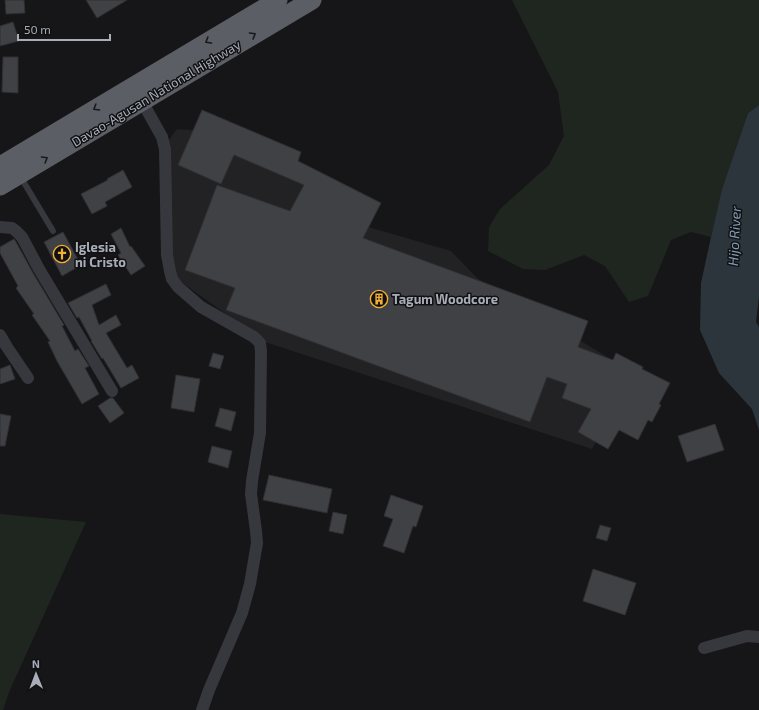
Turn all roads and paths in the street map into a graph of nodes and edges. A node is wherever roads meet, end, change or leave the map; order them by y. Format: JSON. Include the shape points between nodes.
{"nodes":[{"id":1,"x":278,"y":0,"type":"edge"},
{"id":2,"x":312,"y":0,"type":"edge"},
{"id":3,"x":138,"y":93,"type":"junction"},
{"id":4,"x":0,"y":166,"type":"edge"},
{"id":5,"x":19,"y":175,"type":"junction"},
{"id":6,"x":0,"y":186,"type":"edge"},
{"id":7,"x":0,"y":226,"type":"edge"},
{"id":8,"x":53,"y":231,"type":"dead end"},
{"id":9,"x":0,"y":335,"type":"edge"},
{"id":10,"x":28,"y":378,"type":"dead end"},
{"id":11,"x":112,"y":391,"type":"dead end"},
{"id":12,"x":759,"y":637,"type":"edge"},
{"id":13,"x":704,"y":648,"type":"dead end"},
{"id":14,"x":202,"y":710,"type":"edge"}],
"edges":[{"from":1,"to":3,"type":"highway","name":"Davao-Agusan National Highway","one_way":true},
{"from":3,"to":2,"type":"highway","name":"Davao-Agusan National Highway","one_way":true},
{"from":3,"to":4,"type":"highway","name":"Davao-Agusan National Highway","one_way":true},
{"from":5,"to":3,"type":"highway","name":"Davao-Agusan National Highway","one_way":true},
{"from":3,"to":14,"type":"street","via":[[162,137],[165,149],[167,255],[172,279],[201,307],[254,337],[260,344],[261,351],[260,433],[252,481],[257,542],[242,613]]},
{"from":5,"to":6,"type":"highway","name":"Davao-Agusan National Highway"},
{"from":5,"to":8,"type":"lane"},
{"from":7,"to":11,"type":"street","via":[[12,228],[22,237],[38,269]]},
{"from":9,"to":10,"type":"street"},
{"from":12,"to":13,"type":"street","via":[[747,636]]}]}
